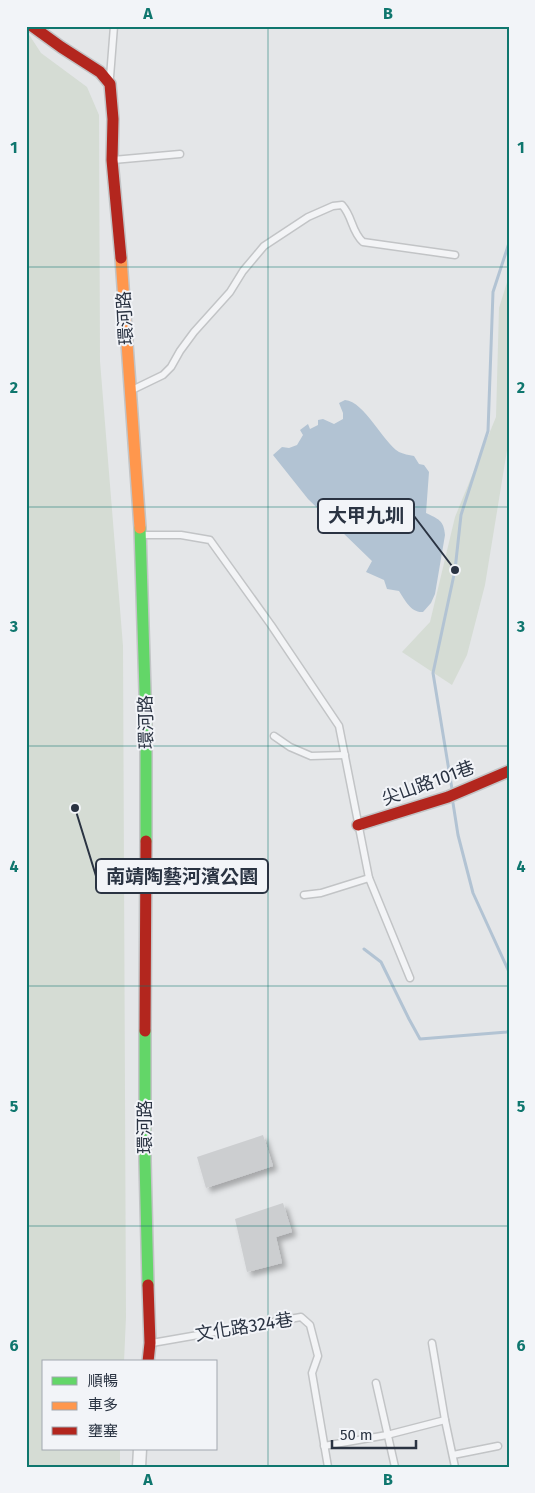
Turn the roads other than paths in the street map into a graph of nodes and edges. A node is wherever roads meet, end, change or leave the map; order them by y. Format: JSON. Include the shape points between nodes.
{"nodes":[{"id":1,"x":32,"y":26,"type":"edge"},
{"id":2,"x":114,"y":26,"type":"edge"},
{"id":3,"x":110,"y":84,"type":"junction"},
{"id":4,"x":180,"y":154,"type":"dead end"},
{"id":5,"x":112,"y":160,"type":"junction"},
{"id":6,"x":454,"y":254,"type":"dead end"},
{"id":7,"x":130,"y":391,"type":"junction"},
{"id":8,"x":142,"y":536,"type":"junction"},
{"id":9,"x":274,"y":736,"type":"dead end"},
{"id":10,"x":344,"y":755,"type":"junction"},
{"id":11,"x":509,"y":771,"type":"edge"},
{"id":12,"x":358,"y":825,"type":"junction"},
{"id":13,"x":368,"y":878,"type":"junction"},
{"id":14,"x":304,"y":895,"type":"dead end"},
{"id":15,"x":410,"y":978,"type":"dead end"},
{"id":16,"x":150,"y":1343,"type":"junction"},
{"id":17,"x":432,"y":1343,"type":"dead end"},
{"id":18,"x":148,"y":1360,"type":"edge"},
{"id":19,"x":376,"y":1383,"type":"dead end"},
{"id":20,"x":445,"y":1420,"type":"junction"},
{"id":21,"x":387,"y":1435,"type":"junction"},
{"id":22,"x":324,"y":1446,"type":"junction"},
{"id":23,"x":498,"y":1446,"type":"dead end"},
{"id":24,"x":140,"y":1450,"type":"edge"},
{"id":25,"x":453,"y":1455,"type":"junction"},
{"id":26,"x":139,"y":1467,"type":"edge"},
{"id":27,"x":328,"y":1467,"type":"edge"},
{"id":28,"x":394,"y":1467,"type":"edge"},
{"id":29,"x":456,"y":1467,"type":"edge"}],
"edges":[{"from":1,"to":3,"type":"street","via":[[100,72]]},
{"from":2,"to":3,"type":"lane","name":"環河路"},
{"from":3,"to":5,"type":"street","name":"環河路"},
{"from":4,"to":5,"type":"lane"},
{"from":5,"to":7,"type":"street","name":"環河路"},
{"from":6,"to":7,"type":"lane","via":[[363,242],[357,236],[348,212],[342,205],[333,206],[264,246],[163,375]]},
{"from":7,"to":8,"type":"street","name":"環河路"},
{"from":8,"to":10,"type":"lane","via":[[181,535],[210,540],[339,726]]},
{"from":8,"to":16,"type":"street","name":"環河路","via":[[146,725],[145,1161]]},
{"from":9,"to":10,"type":"lane","via":[[311,756]]},
{"from":10,"to":12,"type":"lane"},
{"from":11,"to":12,"type":"street","name":"尖山路101巷","via":[[452,795]]},
{"from":12,"to":13,"type":"lane"},
{"from":13,"to":14,"type":"lane"},
{"from":13,"to":15,"type":"lane"},
{"from":16,"to":18,"type":"street","name":"環河路"},
{"from":16,"to":22,"type":"lane","name":"文化路324巷","via":[[300,1317],[310,1325],[318,1356],[312,1373]]},
{"from":17,"to":20,"type":"lane"},
{"from":19,"to":21,"type":"lane"},
{"from":20,"to":21,"type":"lane"},
{"from":20,"to":25,"type":"lane"},
{"from":21,"to":22,"type":"lane"},
{"from":21,"to":28,"type":"lane"},
{"from":22,"to":27,"type":"lane","name":"文化路324巷"},
{"from":23,"to":25,"type":"lane"},
{"from":24,"to":26,"type":"street"},
{"from":25,"to":29,"type":"lane"}]}
